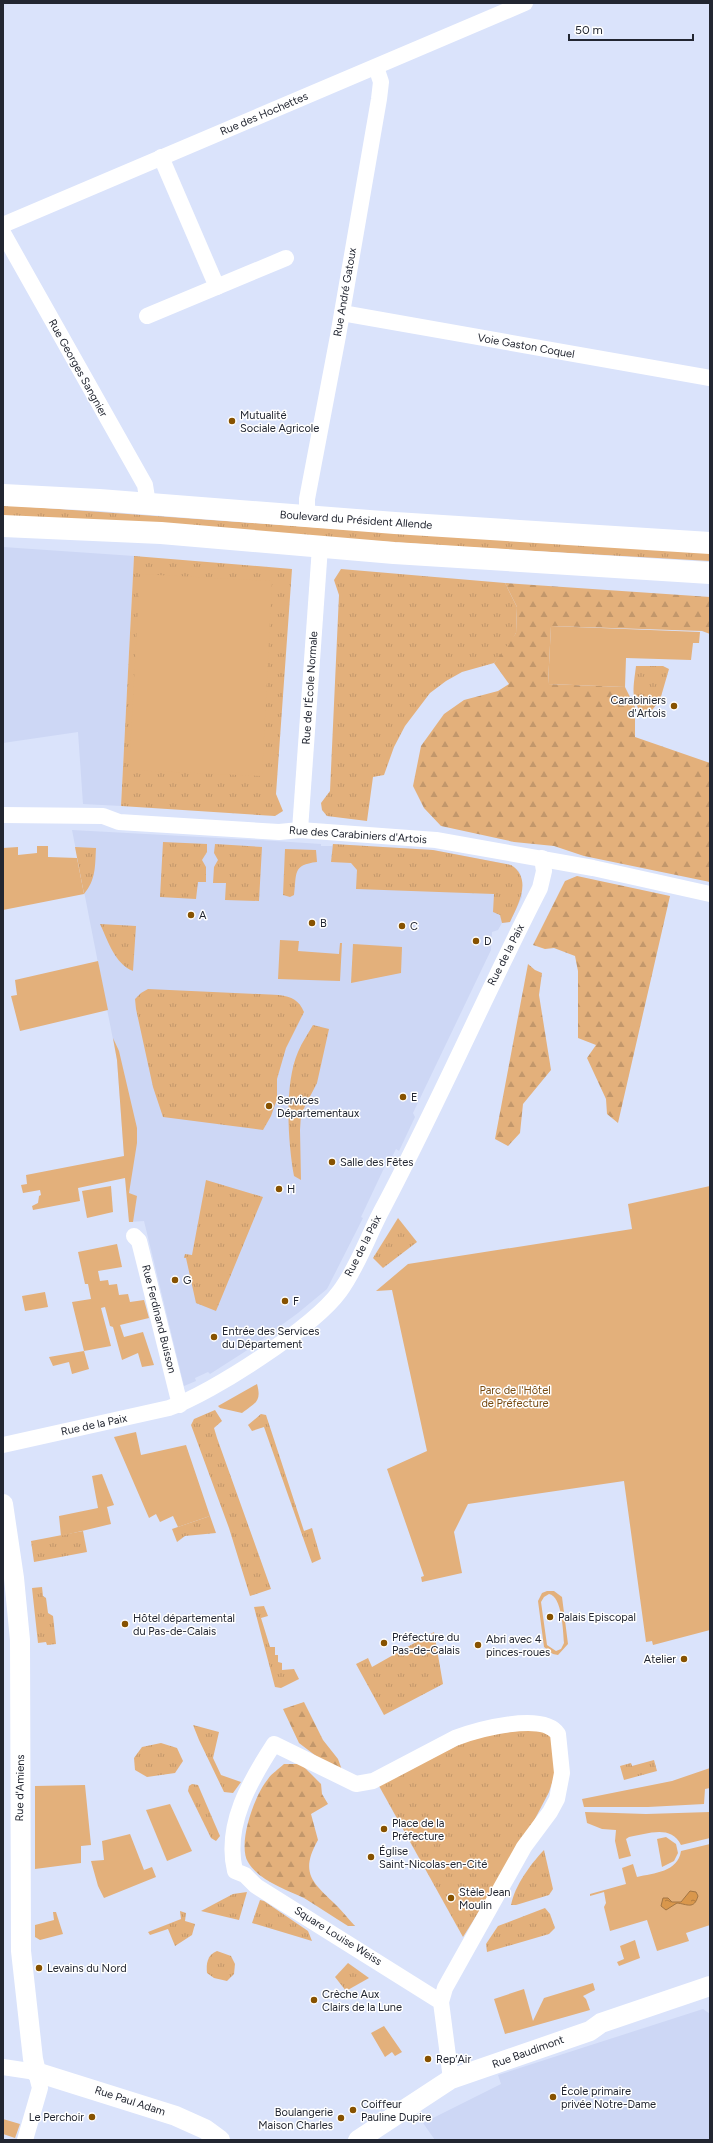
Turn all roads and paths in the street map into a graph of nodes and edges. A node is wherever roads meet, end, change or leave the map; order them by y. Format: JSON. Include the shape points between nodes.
{"nodes":[{"id":1,"x":525,"y":3,"type":"edge"},
{"id":2,"x":376,"y":67,"type":"junction"},
{"id":3,"x":161,"y":157,"type":"junction"},
{"id":4,"x":3,"y":225,"type":"edge"},
{"id":5,"x":3,"y":233,"type":"edge"},
{"id":6,"x":286,"y":258,"type":"dead end"},
{"id":7,"x":216,"y":287,"type":"junction"},
{"id":8,"x":342,"y":313,"type":"junction"},
{"id":9,"x":147,"y":316,"type":"dead end"},
{"id":10,"x":710,"y":378,"type":"edge"},
{"id":11,"x":3,"y":495,"type":"edge"},
{"id":12,"x":148,"y":504,"type":"junction"},
{"id":13,"x":307,"y":517,"type":"junction"},
{"id":14,"x":3,"y":526,"type":"edge"},
{"id":15,"x":710,"y":543,"type":"edge"},
{"id":16,"x":320,"y":547,"type":"junction"},
{"id":17,"x":710,"y":573,"type":"edge"},
{"id":18,"x":3,"y":815,"type":"edge"},
{"id":19,"x":300,"y":830,"type":"junction"},
{"id":20,"x":542,"y":858,"type":"junction"},
{"id":21,"x":710,"y":894,"type":"edge"},
{"id":22,"x":134,"y":1236,"type":"dead end"},
{"id":23,"x":180,"y":1404,"type":"junction"},
{"id":24,"x":3,"y":1445,"type":"edge"},
{"id":25,"x":3,"y":1504,"type":"edge"},
{"id":26,"x":710,"y":1986,"type":"edge"},
{"id":27,"x":441,"y":2002,"type":"junction"},
{"id":28,"x":3,"y":2067,"type":"edge"},
{"id":29,"x":36,"y":2072,"type":"junction"},
{"id":30,"x":451,"y":2078,"type":"junction"},
{"id":31,"x":25,"y":2140,"type":"edge"},
{"id":32,"x":220,"y":2140,"type":"edge"},
{"id":33,"x":358,"y":2140,"type":"edge"}],
"edges":[{"from":1,"to":2,"type":"street","name":"Rue des Hochettes"},
{"from":2,"to":3,"type":"street","name":"Rue des Hochettes"},
{"from":2,"to":8,"type":"street","name":"Rue André Gatoux","via":[[381,82],[379,98]]},
{"from":3,"to":4,"type":"street","name":"Rue des Hochettes"},
{"from":3,"to":7,"type":"street"},
{"from":5,"to":12,"type":"street","name":"Rue Georges Sangnier","via":[[145,485]]},
{"from":6,"to":7,"type":"street"},
{"from":7,"to":9,"type":"street"},
{"from":8,"to":10,"type":"street","name":"Voie Gaston Coquel"},
{"from":8,"to":13,"type":"street","name":"Rue André Gatoux","via":[[307,498]]},
{"from":11,"to":12,"type":"main road","name":"Boulevard du Président Allende"},
{"from":12,"to":13,"type":"main road","name":"Boulevard du Président Allende"},
{"from":13,"to":15,"type":"main road","name":"Boulevard du Président Allende"},
{"from":14,"to":16,"type":"main road","via":[[161,533]]},
{"from":16,"to":17,"type":"main road"},
{"from":16,"to":19,"type":"street","name":"Rue de l'École Normale"},
{"from":18,"to":19,"type":"street","name":"Rue des Carabiniers d'Artois","via":[[103,816],[119,822],[279,832]]},
{"from":19,"to":20,"type":"street","name":"Rue des Carabiniers d'Artois","via":[[436,840]]},
{"from":20,"to":21,"type":"street","name":"Rue des Carabiniers d'Artois"},
{"from":20,"to":23,"type":"street","name":"Rue de la Paix","via":[[544,871],[540,888],[400,1176],[340,1291],[308,1323],[243,1368]]},
{"from":22,"to":23,"type":"street","name":"Rue Ferdinand Buisson","via":[[139,1241]]},
{"from":23,"to":24,"type":"street","name":"Rue de la Paix"},
{"from":25,"to":29,"type":"street","name":"Rue d'Amiens","via":[[20,1640],[21,1950]]},
{"from":26,"to":30,"type":"street","name":"Rue Baudimont","via":[[601,2023],[590,2031]]},
{"from":27,"to":27,"type":"street","name":"Square Louise Weiss","via":[[460,1958],[524,1848],[557,1799],[562,1773],[558,1734],[548,1726],[533,1723],[515,1724],[468,1734],[455,1738],[365,1784],[356,1784],[274,1744],[258,1767],[233,1828],[232,1850],[235,1871]]},
{"from":27,"to":30,"type":"street"},
{"from":28,"to":29,"type":"street"},
{"from":29,"to":31,"type":"street","via":[[40,2088]]},
{"from":29,"to":32,"type":"street","name":"Rue Paul Adam","via":[[176,2116],[201,2127]]},
{"from":30,"to":33,"type":"street","name":"Rue Baudimont"}]}
